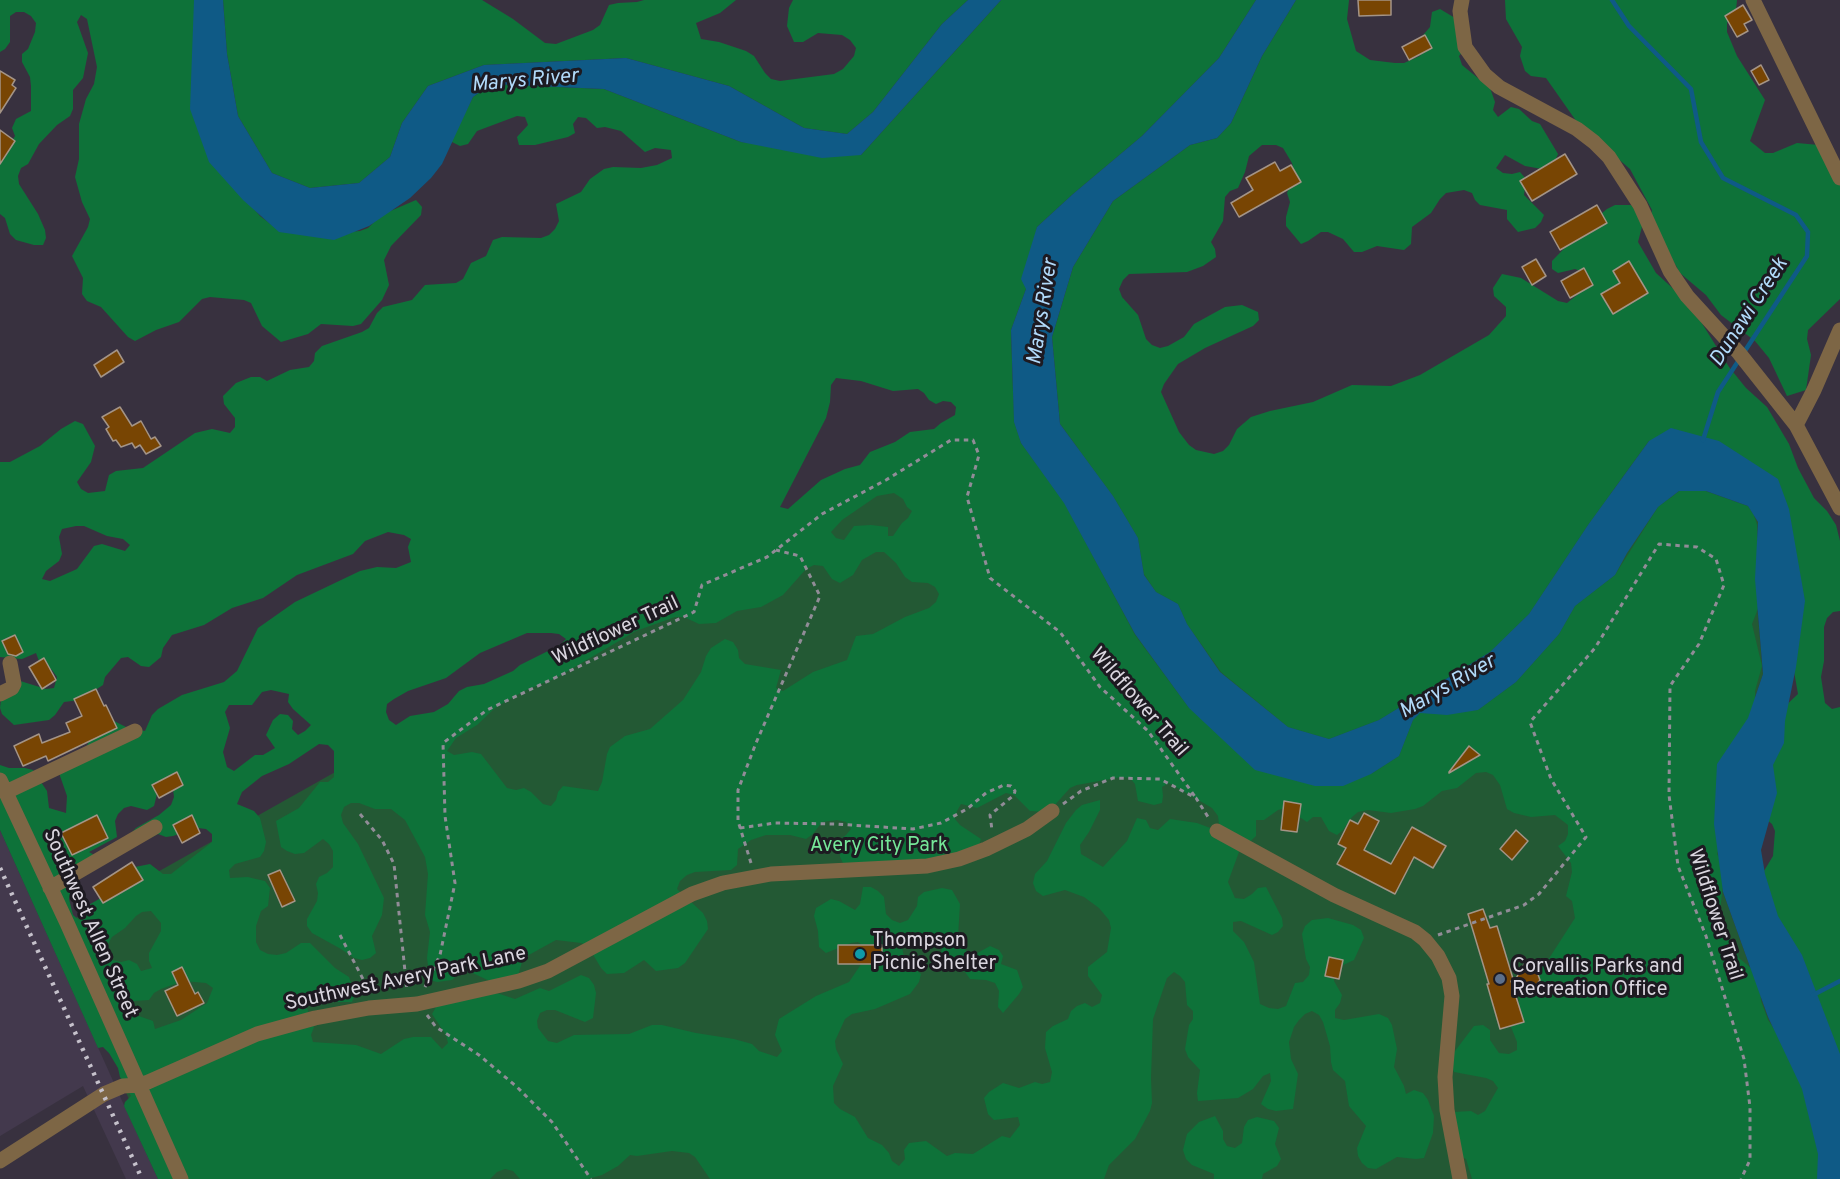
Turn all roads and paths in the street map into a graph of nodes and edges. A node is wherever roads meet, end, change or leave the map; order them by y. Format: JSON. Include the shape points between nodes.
{"nodes":[{"id":1,"x":1462,"y":0,"type":"edge"},
{"id":2,"x":1753,"y":0,"type":"edge"},
{"id":3,"x":1840,"y":178,"type":"edge"},
{"id":4,"x":1840,"y":330,"type":"edge"},
{"id":5,"x":1796,"y":425,"type":"junction"},
{"id":6,"x":1840,"y":508,"type":"edge"},
{"id":7,"x":776,"y":550,"type":"junction"},
{"id":8,"x":9,"y":663,"type":"dead end"},
{"id":9,"x":0,"y":694,"type":"edge"},
{"id":10,"x":135,"y":731,"type":"dead end"},
{"id":11,"x":3,"y":786,"type":"edge"},
{"id":12,"x":1196,"y":798,"type":"junction"},
{"id":13,"x":1052,"y":811,"type":"joint"},
{"id":14,"x":360,"y":814,"type":"dead end"},
{"id":15,"x":155,"y":827,"type":"dead end"},
{"id":16,"x":740,"y":828,"type":"junction"},
{"id":17,"x":1217,"y":831,"type":"joint"},
{"id":18,"x":999,"y":843,"type":"junction"},
{"id":19,"x":755,"y":876,"type":"junction"},
{"id":20,"x":50,"y":888,"type":"junction"},
{"id":21,"x":340,"y":934,"type":"dead end"},
{"id":22,"x":1425,"y":940,"type":"junction"},
{"id":23,"x":412,"y":1004,"type":"junction"},
{"id":24,"x":374,"y":1007,"type":"junction"},
{"id":25,"x":139,"y":1085,"type":"junction"},
{"id":26,"x":0,"y":1161,"type":"edge"},
{"id":27,"x":182,"y":1179,"type":"edge"},
{"id":28,"x":591,"y":1179,"type":"edge"},
{"id":29,"x":1460,"y":1179,"type":"edge"},
{"id":30,"x":1741,"y":1179,"type":"edge"}],
"edges":[{"from":1,"to":5,"type":"street","via":[[1465,47],[1485,75],[1521,100],[1577,129],[1609,157],[1640,205],[1670,271]]},
{"from":2,"to":3,"type":"street"},
{"from":4,"to":5,"type":"street"},
{"from":5,"to":6,"type":"street"},
{"from":7,"to":12,"type":"path","name":"Wildflower Trail","via":[[822,514],[951,440],[974,440],[979,455],[967,497],[990,578],[1060,632],[1100,687],[1148,731]]},
{"from":7,"to":16,"type":"path","via":[[800,556],[820,596],[738,790]]},
{"from":7,"to":23,"type":"path","name":"Wildflower Trail","via":[[702,585],[694,612],[487,710],[443,743],[445,816],[455,883],[440,955]]},
{"from":8,"to":9,"type":"street","via":[[14,684]]},
{"from":10,"to":11,"type":"street"},
{"from":11,"to":20,"type":"street","name":"Southwest Allen Street"},
{"from":12,"to":13,"type":"path","via":[[1160,779],[1113,778],[1081,791]]},
{"from":12,"to":17,"type":"path"},
{"from":13,"to":18,"type":"street","name":"Southwest Avery Park Lane"},
{"from":14,"to":23,"type":"path","via":[[382,840],[394,864]]},
{"from":15,"to":20,"type":"street"},
{"from":16,"to":18,"type":"path","via":[[775,823],[914,829],[941,823],[986,793],[1011,786],[1014,795],[990,815]]},
{"from":16,"to":19,"type":"path"},
{"from":17,"to":22,"type":"street"},
{"from":18,"to":19,"type":"street","name":"Southwest Avery Park Lane","via":[[959,859],[927,866]]},
{"from":19,"to":23,"type":"street","name":"Southwest Avery Park Lane","via":[[692,894],[548,971]]},
{"from":20,"to":25,"type":"street","name":"Southwest Allen Street"},
{"from":21,"to":24,"type":"path"},
{"from":22,"to":29,"type":"street","via":[[1445,966],[1452,996],[1445,1077]]},
{"from":22,"to":30,"type":"path","name":"Wildflower Trail","via":[[1524,905],[1539,894],[1586,837],[1551,779],[1530,722],[1595,648],[1659,544],[1697,547],[1716,559],[1724,585],[1699,644],[1670,686],[1669,795],[1678,866],[1706,936],[1744,1059],[1750,1107],[1750,1160]]},
{"from":23,"to":24,"type":"street","name":"Southwest Avery Park Lane"},
{"from":23,"to":28,"type":"path","via":[[436,1027],[479,1055],[517,1087],[552,1122]]},
{"from":24,"to":25,"type":"street","name":"Southwest Avery Park Lane","via":[[257,1034]]},
{"from":25,"to":26,"type":"street","name":"Southwest Avery Park Lane","via":[[123,1086],[104,1094]]},
{"from":25,"to":27,"type":"street","name":"Southwest Allen Street"}]}
